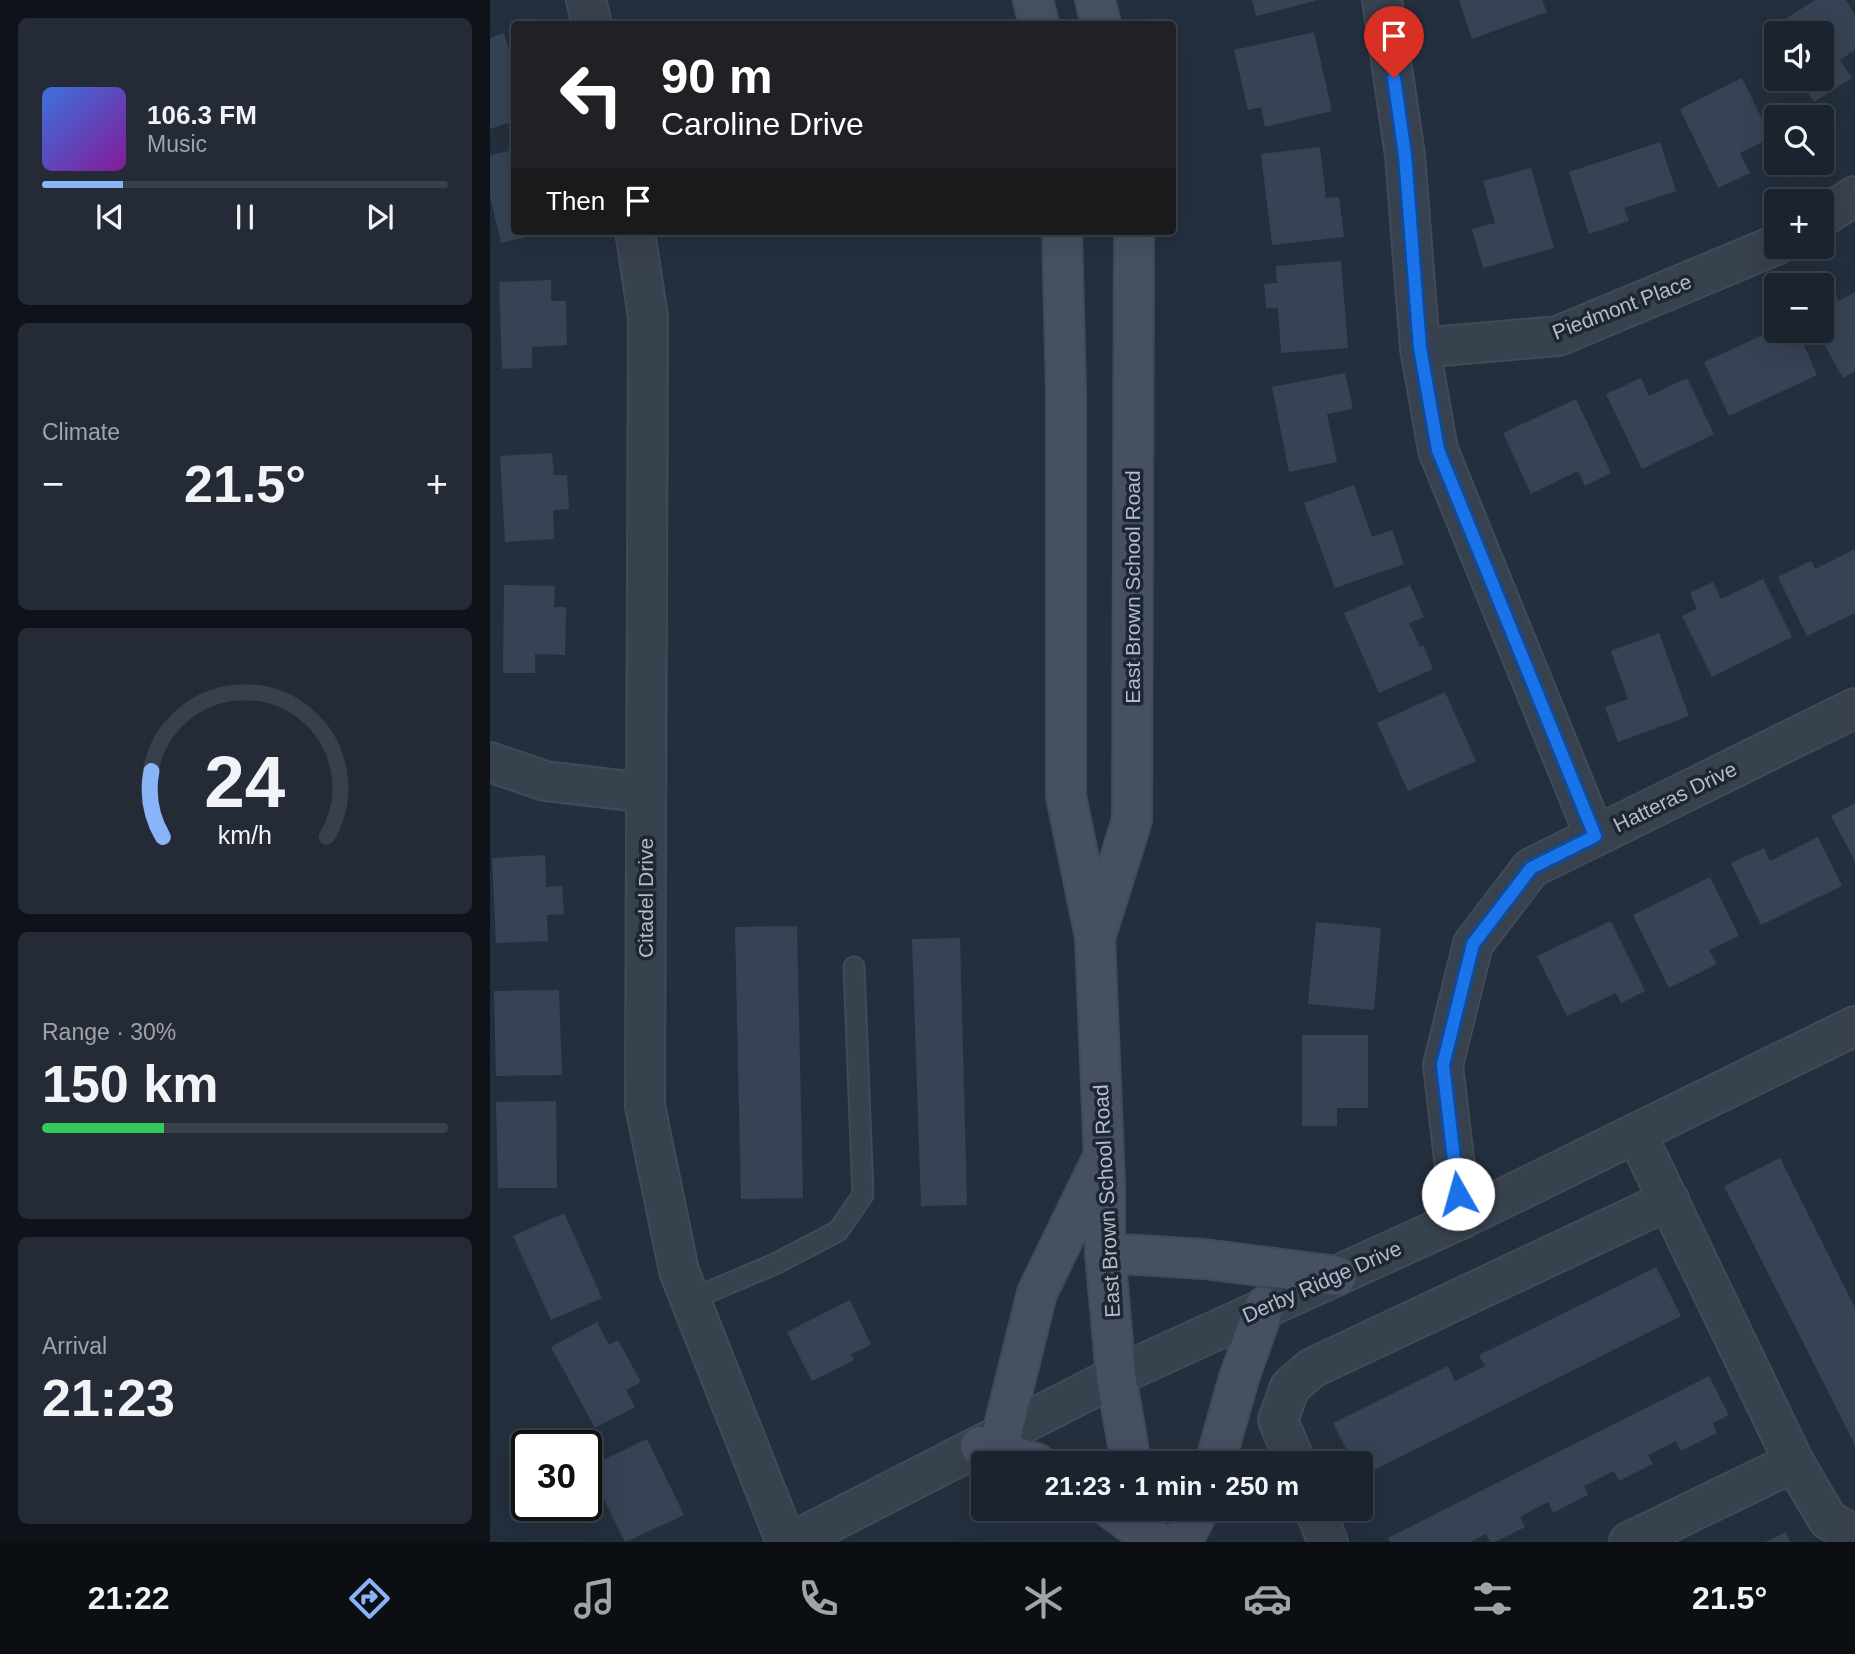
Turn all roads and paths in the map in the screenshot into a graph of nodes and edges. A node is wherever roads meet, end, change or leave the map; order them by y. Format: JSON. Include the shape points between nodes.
{"nodes":[{"id":1,"x":586,"y":0,"type":"edge"},
{"id":2,"x":1033,"y":0,"type":"edge"},
{"id":3,"x":1095,"y":0,"type":"edge"},
{"id":4,"x":1382,"y":0,"type":"edge"},
{"id":5,"x":592,"y":21,"type":"edge"},
{"id":6,"x":1038,"y":21,"type":"edge"},
{"id":7,"x":1100,"y":21,"type":"edge"},
{"id":8,"x":1855,"y":196,"type":"edge"},
{"id":9,"x":1834,"y":209,"type":"edge"},
{"id":10,"x":636,"y":235,"type":"edge"},
{"id":11,"x":1062,"y":235,"type":"edge"},
{"id":12,"x":1134,"y":235,"type":"edge"},
{"id":13,"x":1764,"y":250,"type":"edge"},
{"id":14,"x":1420,"y":348,"type":"junction"},
{"id":15,"x":1855,"y":708,"type":"edge"},
{"id":16,"x":490,"y":762,"type":"edge"},
{"id":17,"x":646,"y":793,"type":"junction"},
{"id":18,"x":1595,"y":836,"type":"junction"},
{"id":19,"x":1095,"y":937,"type":"junction"},
{"id":20,"x":854,"y":967,"type":"dead end"},
{"id":21,"x":1855,"y":1026,"type":"edge"},
{"id":22,"x":1636,"y":1133,"type":"junction"},
{"id":23,"x":1104,"y":1154,"type":"junction"},
{"id":24,"x":1669,"y":1200,"type":"junction"},
{"id":25,"x":1461,"y":1219,"type":"junction"},
{"id":26,"x":1105,"y":1253,"type":"junction"},
{"id":27,"x":1337,"y":1276,"type":"junction"},
{"id":28,"x":690,"y":1300,"type":"junction"},
{"id":29,"x":1264,"y":1307,"type":"junction"},
{"id":30,"x":1116,"y":1376,"type":"junction"},
{"id":31,"x":991,"y":1440,"type":"junction"},
{"id":32,"x":1013,"y":1451,"type":"edge"},
{"id":33,"x":1129,"y":1451,"type":"edge"},
{"id":34,"x":1218,"y":1451,"type":"edge"},
{"id":35,"x":1291,"y":1451,"type":"edge"},
{"id":36,"x":1794,"y":1462,"type":"junction"},
{"id":37,"x":1135,"y":1521,"type":"edge"},
{"id":38,"x":1179,"y":1521,"type":"edge"},
{"id":39,"x":1319,"y":1521,"type":"edge"},
{"id":40,"x":1159,"y":1533,"type":"edge"},
{"id":41,"x":1855,"y":1535,"type":"edge"},
{"id":42,"x":786,"y":1542,"type":"edge"},
{"id":43,"x":792,"y":1542,"type":"edge"},
{"id":44,"x":1328,"y":1542,"type":"edge"},
{"id":45,"x":1629,"y":1542,"type":"edge"}],
"edges":[{"from":1,"to":5,"type":"street"},
{"from":2,"to":6,"type":"main road"},
{"from":3,"to":7,"type":"main road"},
{"from":4,"to":14,"type":"street","via":[[1405,155]]},
{"from":8,"to":9,"type":"street"},
{"from":10,"to":17,"type":"street","name":"Citadel Drive","via":[[648,317]]},
{"from":11,"to":19,"type":"main road","name":"East Brown School Road","via":[[1066,796]]},
{"from":12,"to":19,"type":"main road","name":"East Brown School Road","via":[[1132,820]]},
{"from":13,"to":14,"type":"street","name":"Piedmont Place","via":[[1558,336]]},
{"from":14,"to":18,"type":"street","via":[[1438,450]]},
{"from":15,"to":18,"type":"street","name":"Hatteras Drive"},
{"from":16,"to":17,"type":"street","via":[[545,781]]},
{"from":17,"to":28,"type":"street","name":"Citadel Drive","via":[[645,1107],[679,1271]]},
{"from":18,"to":25,"type":"street","name":"Hatteras Drive","via":[[1531,868],[1473,944],[1443,1065]]},
{"from":19,"to":23,"type":"main road","name":"East Brown School Road"},
{"from":20,"to":28,"type":"lane","via":[[863,1195],[838,1231]]},
{"from":21,"to":22,"type":"street","name":"Derby Ridge Drive"},
{"from":22,"to":24,"type":"street"},
{"from":22,"to":25,"type":"street","name":"Derby Ridge Drive"},
{"from":23,"to":26,"type":"main road","name":"East Brown School Road"},
{"from":23,"to":31,"type":"main road","via":[[1037,1293]]},
{"from":24,"to":35,"type":"street","via":[[1312,1368],[1290,1387],[1278,1420]]},
{"from":24,"to":36,"type":"street"},
{"from":25,"to":27,"type":"street","name":"Derby Ridge Drive"},
{"from":26,"to":27,"type":"main road","via":[[1204,1259]]},
{"from":26,"to":30,"type":"main road","name":"East Brown School Road"},
{"from":27,"to":29,"type":"street","name":"Derby Ridge Drive"},
{"from":28,"to":42,"type":"street","name":"Citadel Drive"},
{"from":29,"to":30,"type":"street","name":"Derby Ridge Drive"},
{"from":29,"to":34,"type":"main road"},
{"from":30,"to":31,"type":"street","name":"Derby Ridge Drive"},
{"from":30,"to":33,"type":"main road","name":"East Brown School Road"},
{"from":31,"to":32,"type":"main road"},
{"from":31,"to":43,"type":"street","name":"Derby Ridge Drive"},
{"from":36,"to":41,"type":"street","via":[[1828,1520]]},
{"from":36,"to":45,"type":"street"},
{"from":37,"to":40,"type":"main road"},
{"from":38,"to":40,"type":"main road"},
{"from":39,"to":44,"type":"street"}]}
